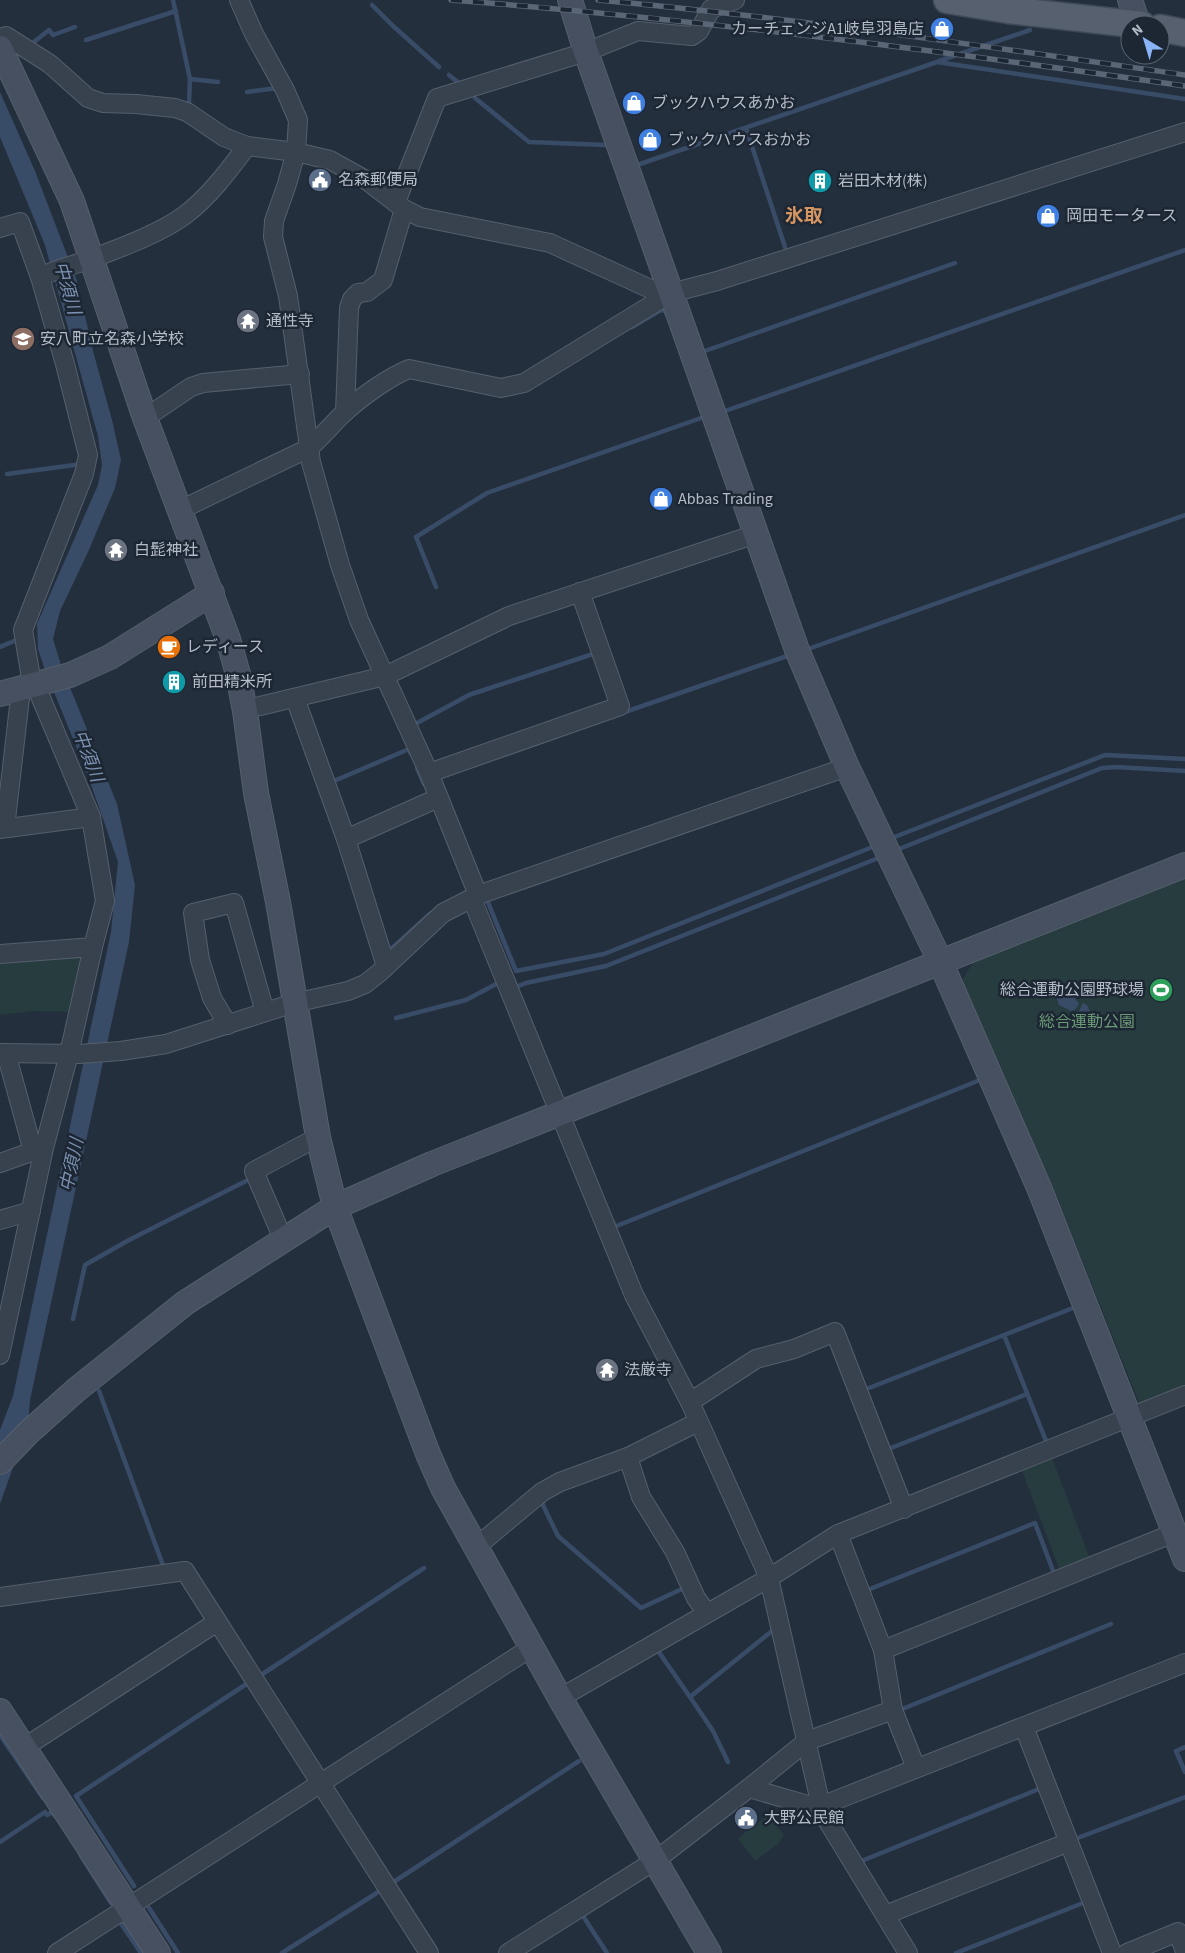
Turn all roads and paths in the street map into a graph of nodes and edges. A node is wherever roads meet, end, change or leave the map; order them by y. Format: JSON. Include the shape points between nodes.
{"nodes":[{"id":1,"x":239,"y":0,"type":"edge"},
{"id":2,"x":570,"y":0,"type":"edge"},
{"id":3,"x":735,"y":0,"type":"edge"},
{"id":4,"x":947,"y":0,"type":"edge"},
{"id":5,"x":1130,"y":0,"type":"edge"},
{"id":6,"x":1006,"y":5,"type":"edge"},
{"id":7,"x":1136,"y":15,"type":"edge"},
{"id":8,"x":1120,"y":22,"type":"edge"},
{"id":9,"x":1170,"y":30,"type":"edge"},
{"id":10,"x":1185,"y":33,"type":"edge"},
{"id":11,"x":0,"y":38,"type":"edge"},
{"id":12,"x":0,"y":48,"type":"edge"},
{"id":13,"x":586,"y":52,"type":"junction"},
{"id":14,"x":1185,"y":132,"type":"edge"},
{"id":15,"x":247,"y":146,"type":"junction"},
{"id":16,"x":296,"y":152,"type":"junction"},
{"id":17,"x":400,"y":206,"type":"junction"},
{"id":18,"x":0,"y":228,"type":"edge"},
{"id":19,"x":84,"y":261,"type":"junction"},
{"id":20,"x":43,"y":275,"type":"junction"},
{"id":21,"x":671,"y":293,"type":"junction"},
{"id":22,"x":300,"y":374,"type":"junction"},
{"id":23,"x":345,"y":412,"type":"junction"},
{"id":24,"x":145,"y":418,"type":"junction"},
{"id":25,"x":309,"y":448,"type":"junction"},
{"id":26,"x":180,"y":510,"type":"junction"},
{"id":27,"x":756,"y":534,"type":"junction"},
{"id":28,"x":580,"y":592,"type":"junction"},
{"id":29,"x":212,"y":593,"type":"junction"},
{"id":30,"x":238,"y":674,"type":"junction"},
{"id":31,"x":385,"y":676,"type":"junction"},
{"id":32,"x":26,"y":687,"type":"edge"},
{"id":33,"x":295,"y":698,"type":"junction"},
{"id":34,"x":260,"y":706,"type":"junction"},
{"id":35,"x":248,"y":733,"type":"junction"},
{"id":36,"x":847,"y":768,"type":"junction"},
{"id":37,"x":429,"y":773,"type":"junction"},
{"id":38,"x":438,"y":798,"type":"junction"},
{"id":39,"x":91,"y":817,"type":"junction"},
{"id":40,"x":3,"y":828,"type":"edge"},
{"id":41,"x":346,"y":839,"type":"junction"},
{"id":42,"x":1185,"y":865,"type":"edge"},
{"id":43,"x":475,"y":897,"type":"junction"},
{"id":44,"x":93,"y":947,"type":"junction"},
{"id":45,"x":0,"y":954,"type":"edge"},
{"id":46,"x":940,"y":961,"type":"junction"},
{"id":47,"x":386,"y":966,"type":"junction"},
{"id":48,"x":294,"y":1003,"type":"junction"},
{"id":49,"x":265,"y":1012,"type":"junction"},
{"id":50,"x":228,"y":1025,"type":"junction"},
{"id":51,"x":3,"y":1053,"type":"edge"},
{"id":52,"x":74,"y":1054,"type":"junction"},
{"id":53,"x":560,"y":1114,"type":"junction"},
{"id":54,"x":318,"y":1137,"type":"junction"},
{"id":55,"x":38,"y":1150,"type":"junction"},
{"id":56,"x":0,"y":1163,"type":"edge"},
{"id":57,"x":335,"y":1206,"type":"junction"},
{"id":58,"x":31,"y":1212,"type":"junction"},
{"id":59,"x":0,"y":1220,"type":"edge"},
{"id":60,"x":283,"y":1239,"type":"junction"},
{"id":61,"x":0,"y":1355,"type":"edge"},
{"id":62,"x":1185,"y":1396,"type":"edge"},
{"id":63,"x":690,"y":1402,"type":"junction"},
{"id":64,"x":1131,"y":1418,"type":"junction"},
{"id":65,"x":698,"y":1422,"type":"junction"},
{"id":66,"x":628,"y":1457,"type":"junction"},
{"id":67,"x":1,"y":1460,"type":"edge"},
{"id":68,"x":904,"y":1509,"type":"junction"},
{"id":69,"x":1174,"y":1533,"type":"junction"},
{"id":70,"x":838,"y":1534,"type":"junction"},
{"id":71,"x":476,"y":1547,"type":"junction"},
{"id":72,"x":1185,"y":1559,"type":"edge"},
{"id":73,"x":769,"y":1578,"type":"junction"},
{"id":74,"x":0,"y":1597,"type":"edge"},
{"id":75,"x":707,"y":1613,"type":"junction"},
{"id":76,"x":217,"y":1622,"type":"junction"},
{"id":77,"x":532,"y":1647,"type":"junction"},
{"id":78,"x":883,"y":1650,"type":"junction"},
{"id":79,"x":1185,"y":1663,"type":"edge"},
{"id":80,"x":560,"y":1698,"type":"junction"},
{"id":81,"x":893,"y":1710,"type":"junction"},
{"id":82,"x":0,"y":1711,"type":"edge"},
{"id":83,"x":1024,"y":1726,"type":"junction"},
{"id":84,"x":807,"y":1741,"type":"junction"},
{"id":85,"x":24,"y":1747,"type":"junction"},
{"id":86,"x":916,"y":1768,"type":"junction"},
{"id":87,"x":320,"y":1783,"type":"junction"},
{"id":88,"x":749,"y":1788,"type":"junction"},
{"id":89,"x":821,"y":1806,"type":"junction"},
{"id":90,"x":1069,"y":1842,"type":"junction"},
{"id":91,"x":656,"y":1860,"type":"junction"},
{"id":92,"x":128,"y":1907,"type":"junction"},
{"id":93,"x":885,"y":1915,"type":"junction"},
{"id":94,"x":1181,"y":1931,"type":"edge"},
{"id":95,"x":1185,"y":1952,"type":"edge"},
{"id":96,"x":56,"y":1953,"type":"edge"},
{"id":97,"x":158,"y":1953,"type":"edge"},
{"id":98,"x":430,"y":1953,"type":"edge"},
{"id":99,"x":508,"y":1953,"type":"edge"},
{"id":100,"x":709,"y":1953,"type":"edge"},
{"id":101,"x":908,"y":1953,"type":"edge"},
{"id":102,"x":1112,"y":1953,"type":"edge"},
{"id":103,"x":1127,"y":1953,"type":"edge"}],
"edges":[{"from":1,"to":16,"type":"street","via":[[298,120]]},
{"from":2,"to":13,"type":"street"},
{"from":3,"to":13,"type":"street","via":[[711,9],[699,31],[692,36],[638,31]]},
{"from":4,"to":6,"type":"main road"},
{"from":5,"to":7,"type":"street"},
{"from":6,"to":8,"type":"main road"},
{"from":9,"to":10,"type":"main road"},
{"from":11,"to":15,"type":"street","via":[[6,36],[50,64],[88,98],[103,103],[175,108],[187,112],[224,137]]},
{"from":12,"to":19,"type":"street","via":[[72,201]]},
{"from":13,"to":17,"type":"street","via":[[437,98]]},
{"from":13,"to":21,"type":"street"},
{"from":14,"to":21,"type":"street"},
{"from":15,"to":16,"type":"street"},
{"from":15,"to":19,"type":"street","via":[[210,193],[186,214],[165,227]]},
{"from":16,"to":17,"type":"street","via":[[330,160],[366,180]]},
{"from":16,"to":22,"type":"street","via":[[274,221],[273,237],[288,296]]},
{"from":17,"to":21,"type":"street","via":[[420,217],[550,243],[657,292]]},
{"from":17,"to":23,"type":"street","via":[[383,280],[367,292],[358,294],[348,308]]},
{"from":18,"to":20,"type":"street","via":[[20,222]]},
{"from":19,"to":20,"type":"street"},
{"from":19,"to":24,"type":"street"},
{"from":20,"to":32,"type":"street","via":[[88,455],[84,474],[23,630],[27,658]]},
{"from":21,"to":23,"type":"street","via":[[524,383],[501,388],[409,369],[395,374]]},
{"from":21,"to":27,"type":"street"},
{"from":22,"to":24,"type":"street","via":[[203,383],[191,387]]},
{"from":22,"to":25,"type":"street"},
{"from":23,"to":25,"type":"street"},
{"from":24,"to":26,"type":"street"},
{"from":25,"to":26,"type":"street"},
{"from":25,"to":31,"type":"street","via":[[310,462],[340,565],[359,620]]},
{"from":26,"to":29,"type":"street"},
{"from":27,"to":28,"type":"street"},
{"from":27,"to":36,"type":"street","via":[[797,650]]},
{"from":28,"to":31,"type":"street","via":[[509,616]]},
{"from":28,"to":37,"type":"street","via":[[620,706]]},
{"from":29,"to":30,"type":"street"},
{"from":29,"to":32,"type":"street","via":[[110,657],[70,675]]},
{"from":30,"to":34,"type":"street"},
{"from":30,"to":35,"type":"street"},
{"from":31,"to":33,"type":"street"},
{"from":31,"to":37,"type":"street"},
{"from":32,"to":39,"type":"street"},
{"from":32,"to":40,"type":"street"},
{"from":33,"to":34,"type":"street"},
{"from":33,"to":41,"type":"street"},
{"from":34,"to":35,"type":"street"},
{"from":35,"to":48,"type":"street"},
{"from":36,"to":43,"type":"street"},
{"from":36,"to":46,"type":"street"},
{"from":37,"to":38,"type":"street"},
{"from":38,"to":41,"type":"street"},
{"from":38,"to":43,"type":"street"},
{"from":39,"to":40,"type":"street"},
{"from":39,"to":44,"type":"street","via":[[105,901]]},
{"from":41,"to":47,"type":"street"},
{"from":42,"to":46,"type":"street"},
{"from":43,"to":47,"type":"street","via":[[443,913]]},
{"from":43,"to":53,"type":"street"},
{"from":44,"to":45,"type":"street"},
{"from":44,"to":52,"type":"street"},
{"from":46,"to":53,"type":"street"},
{"from":46,"to":64,"type":"street","via":[[1040,1190]]},
{"from":47,"to":48,"type":"street","via":[[365,984],[348,991]]},
{"from":48,"to":49,"type":"street"},
{"from":48,"to":54,"type":"street"},
{"from":49,"to":50,"type":"street"},
{"from":49,"to":50,"type":"street","via":[[234,903],[192,913],[200,960],[212,998]]},
{"from":50,"to":52,"type":"street","via":[[166,1044]]},
{"from":51,"to":52,"type":"street"},
{"from":51,"to":55,"type":"street"},
{"from":52,"to":55,"type":"street"},
{"from":53,"to":57,"type":"street"},
{"from":53,"to":63,"type":"street","via":[[634,1295]]},
{"from":54,"to":57,"type":"street"},
{"from":54,"to":60,"type":"street","via":[[254,1171]]},
{"from":55,"to":56,"type":"street"},
{"from":55,"to":58,"type":"street"},
{"from":57,"to":60,"type":"street"},
{"from":57,"to":71,"type":"street","via":[[428,1454]]},
{"from":58,"to":59,"type":"street"},
{"from":58,"to":61,"type":"street"},
{"from":60,"to":67,"type":"street","via":[[185,1303],[76,1390]]},
{"from":62,"to":64,"type":"street"},
{"from":63,"to":65,"type":"street"},
{"from":63,"to":68,"type":"street","via":[[756,1359],[794,1349],[835,1332]]},
{"from":64,"to":68,"type":"street"},
{"from":64,"to":69,"type":"street"},
{"from":65,"to":66,"type":"street"},
{"from":65,"to":73,"type":"street"},
{"from":66,"to":71,"type":"street","via":[[542,1492]]},
{"from":66,"to":75,"type":"street","via":[[641,1497]]},
{"from":68,"to":70,"type":"street"},
{"from":69,"to":72,"type":"street"},
{"from":69,"to":78,"type":"street"},
{"from":70,"to":73,"type":"street"},
{"from":70,"to":78,"type":"street"},
{"from":71,"to":77,"type":"street"},
{"from":73,"to":75,"type":"street"},
{"from":73,"to":84,"type":"street"},
{"from":74,"to":76,"type":"street","via":[[185,1571]]},
{"from":75,"to":80,"type":"street"},
{"from":76,"to":85,"type":"street"},
{"from":76,"to":87,"type":"street"},
{"from":77,"to":80,"type":"street"},
{"from":77,"to":87,"type":"street"},
{"from":78,"to":81,"type":"street"},
{"from":79,"to":83,"type":"street"},
{"from":80,"to":91,"type":"street"},
{"from":81,"to":84,"type":"street"},
{"from":81,"to":86,"type":"street"},
{"from":82,"to":85,"type":"street"},
{"from":83,"to":86,"type":"street"},
{"from":83,"to":90,"type":"street"},
{"from":84,"to":88,"type":"street"},
{"from":84,"to":89,"type":"street"},
{"from":85,"to":92,"type":"street"},
{"from":86,"to":89,"type":"street"},
{"from":87,"to":92,"type":"street"},
{"from":87,"to":98,"type":"street"},
{"from":88,"to":89,"type":"street"},
{"from":88,"to":91,"type":"street"},
{"from":89,"to":93,"type":"street"},
{"from":90,"to":93,"type":"street"},
{"from":90,"to":102,"type":"street"},
{"from":91,"to":99,"type":"street"},
{"from":91,"to":100,"type":"street"},
{"from":92,"to":96,"type":"street"},
{"from":92,"to":97,"type":"street"},
{"from":93,"to":101,"type":"street"},
{"from":94,"to":95,"type":"street"},
{"from":94,"to":103,"type":"street"}]}
